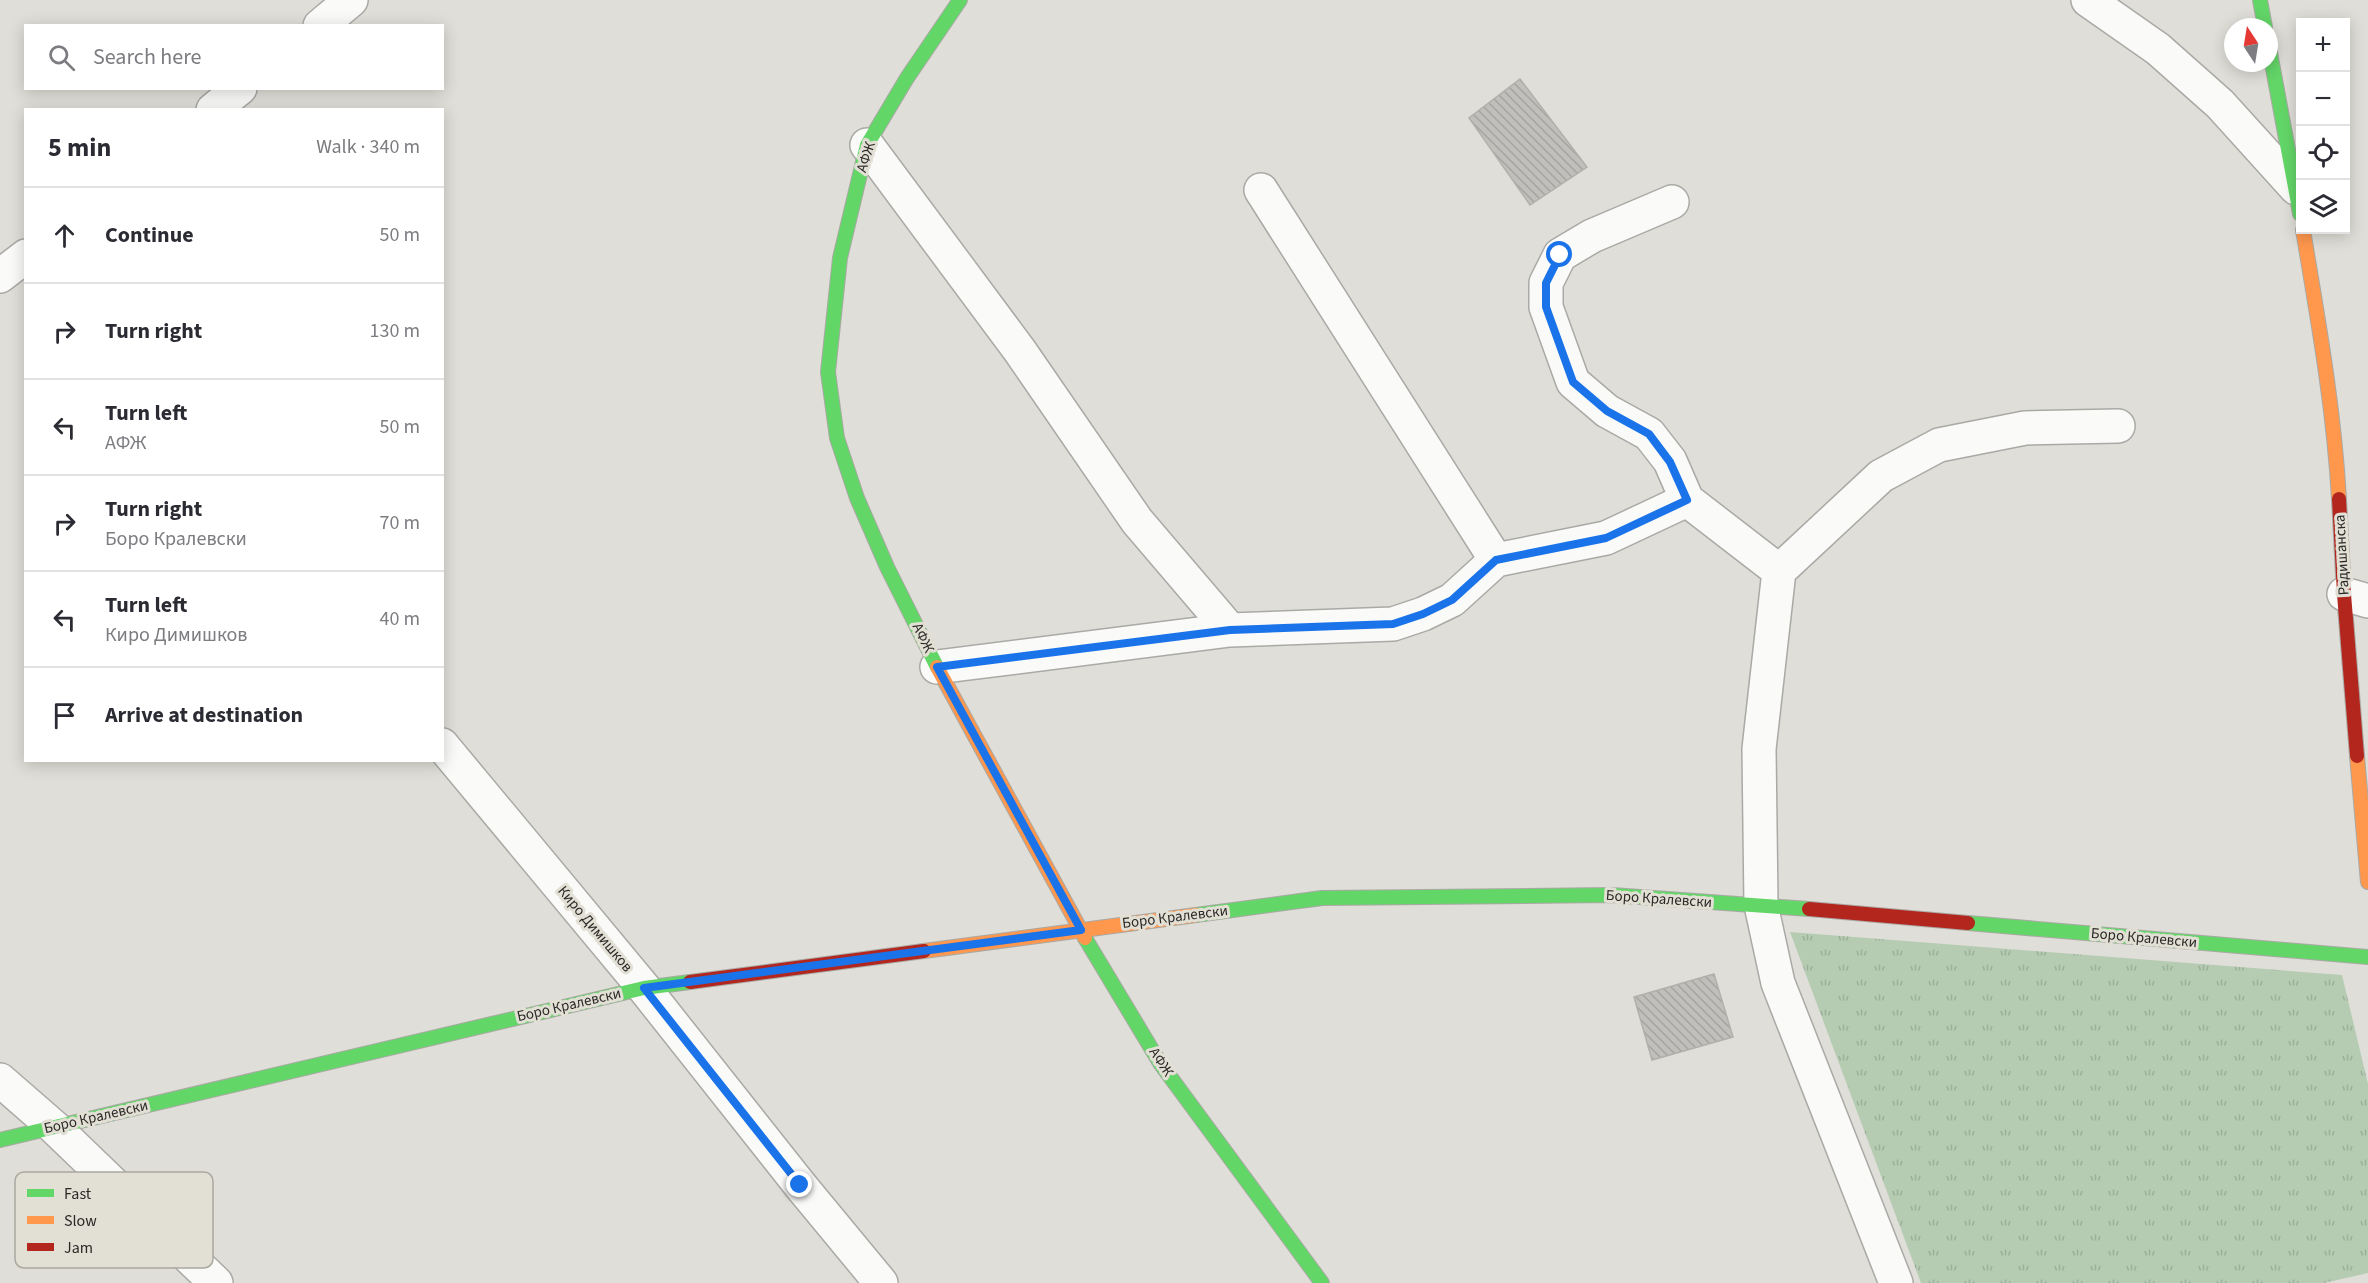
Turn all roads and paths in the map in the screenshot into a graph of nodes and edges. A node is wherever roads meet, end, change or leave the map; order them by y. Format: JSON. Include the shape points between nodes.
{"nodes":[{"id":1,"x":351,"y":0,"type":"edge"},
{"id":2,"x":960,"y":0,"type":"edge"},
{"id":3,"x":2088,"y":0,"type":"edge"},
{"id":4,"x":2260,"y":0,"type":"edge"},
{"id":5,"x":2263,"y":18,"type":"edge"},
{"id":6,"x":322,"y":24,"type":"edge"},
{"id":7,"x":2274,"y":72,"type":"edge"},
{"id":8,"x":238,"y":90,"type":"edge"},
{"id":9,"x":215,"y":108,"type":"edge"},
{"id":10,"x":867,"y":145,"type":"junction"},
{"id":11,"x":1261,"y":190,"type":"dead end"},
{"id":12,"x":2296,"y":190,"type":"edge"},
{"id":13,"x":2296,"y":199,"type":"edge"},
{"id":14,"x":1672,"y":202,"type":"dead end"},
{"id":15,"x":2304,"y":234,"type":"edge"},
{"id":16,"x":24,"y":258,"type":"edge"},
{"id":17,"x":0,"y":276,"type":"edge"},
{"id":18,"x":2118,"y":426,"type":"dead end"},
{"id":19,"x":1687,"y":500,"type":"junction"},
{"id":20,"x":1496,"y":560,"type":"junction"},
{"id":21,"x":1779,"y":571,"type":"junction"},
{"id":22,"x":2356,"y":597,"type":"edge"},
{"id":23,"x":1230,"y":630,"type":"junction"},
{"id":24,"x":937,"y":667,"type":"junction"},
{"id":25,"x":444,"y":747,"type":"edge"},
{"id":26,"x":2368,"y":882,"type":"edge"},
{"id":27,"x":1761,"y":905,"type":"junction"},
{"id":28,"x":1081,"y":930,"type":"junction"},
{"id":29,"x":2368,"y":957,"type":"edge"},
{"id":30,"x":644,"y":988,"type":"junction"},
{"id":31,"x":0,"y":1080,"type":"edge"},
{"id":32,"x":54,"y":1126,"type":"junction"},
{"id":33,"x":0,"y":1140,"type":"edge"},
{"id":34,"x":101,"y":1172,"type":"edge"},
{"id":35,"x":201,"y":1268,"type":"edge"},
{"id":36,"x":216,"y":1283,"type":"edge"},
{"id":37,"x":881,"y":1283,"type":"edge"},
{"id":38,"x":1322,"y":1283,"type":"edge"},
{"id":39,"x":1896,"y":1283,"type":"edge"}],
"edges":[{"from":1,"to":6,"type":"street"},
{"from":2,"to":10,"type":"street","name":"АФЖ"},
{"from":3,"to":13,"type":"street","via":[[2158,49],[2220,104]]},
{"from":4,"to":5,"type":"street"},
{"from":7,"to":12,"type":"street"},
{"from":8,"to":9,"type":"street"},
{"from":10,"to":23,"type":"street","via":[[1020,351],[1137,521]]},
{"from":10,"to":24,"type":"street","name":"АФЖ","via":[[840,258],[828,372],[837,438],[857,498]]},
{"from":11,"to":20,"type":"street"},
{"from":14,"to":19,"type":"street","via":[[1592,236],[1560,255],[1546,283],[1546,307],[1573,382],[1607,411],[1649,434],[1670,462]]},
{"from":15,"to":22,"type":"street","name":"Радишанска","via":[[2325,358]]},
{"from":16,"to":17,"type":"street"},
{"from":18,"to":21,"type":"street","via":[[2025,428],[1939,445],[1881,476]]},
{"from":19,"to":20,"type":"street","via":[[1606,538]]},
{"from":19,"to":21,"type":"street"},
{"from":20,"to":23,"type":"street","via":[[1452,600],[1393,624]]},
{"from":21,"to":27,"type":"street","via":[[1759,749]]},
{"from":22,"to":26,"type":"street","name":"Радишанска"},
{"from":23,"to":24,"type":"street"},
{"from":24,"to":28,"type":"street","name":"АФЖ"},
{"from":25,"to":30,"type":"street","name":"Киро Димишков"},
{"from":27,"to":28,"type":"street","name":"Боро Кралевски","via":[[1612,895],[1322,898]]},
{"from":27,"to":29,"type":"street","name":"Боро Кралевски"},
{"from":27,"to":39,"type":"street","via":[[1778,983]]},
{"from":28,"to":30,"type":"street","name":"Боро Кралевски"},
{"from":28,"to":38,"type":"street","name":"АФЖ","via":[[1160,1063]]},
{"from":30,"to":32,"type":"street","name":"Боро Кралевски"},
{"from":30,"to":37,"type":"street","name":"Киро Димишков"},
{"from":31,"to":32,"type":"street"},
{"from":32,"to":33,"type":"street","name":"Боро Кралевски"},
{"from":32,"to":34,"type":"street"},
{"from":35,"to":36,"type":"street"}]}
